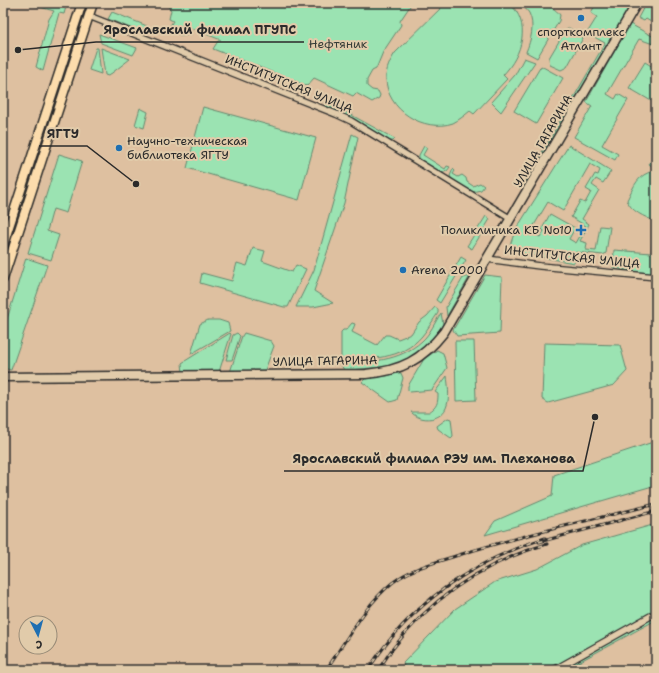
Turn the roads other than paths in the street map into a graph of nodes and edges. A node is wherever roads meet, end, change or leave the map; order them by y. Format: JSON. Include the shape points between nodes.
{"nodes":[{"id":1,"x":82,"y":3,"type":"edge"},
{"id":2,"x":93,"y":3,"type":"edge"},
{"id":3,"x":637,"y":3,"type":"edge"},
{"id":4,"x":89,"y":16,"type":"junction"},
{"id":5,"x":511,"y":219,"type":"junction"},
{"id":6,"x":3,"y":244,"type":"edge"},
{"id":7,"x":487,"y":258,"type":"junction"},
{"id":8,"x":656,"y":277,"type":"edge"},
{"id":9,"x":3,"y":279,"type":"edge"},
{"id":10,"x":3,"y":377,"type":"edge"},
{"id":11,"x":656,"y":613,"type":"edge"},
{"id":12,"x":554,"y":670,"type":"edge"}],
"edges":[{"from":1,"to":6,"type":"main road"},
{"from":2,"to":4,"type":"main road"},
{"from":3,"to":5,"type":"main road","name":"УЛИЦА ГАГАРИНА"},
{"from":4,"to":5,"type":"street","name":"ИНСТИТУТСКАЯ УЛИЦА","via":[[351,121]]},
{"from":4,"to":9,"type":"main road"},
{"from":5,"to":7,"type":"main road","name":"УЛИЦА ГАГАРИНА"},
{"from":7,"to":8,"type":"street","name":"ИНСТИТУТСКАЯ УЛИЦА","via":[[547,267]]},
{"from":7,"to":10,"type":"main road","name":"УЛИЦА ГАГАРИНА","via":[[437,341],[419,358],[395,370],[366,374]]},
{"from":11,"to":12,"type":"street"}]}
